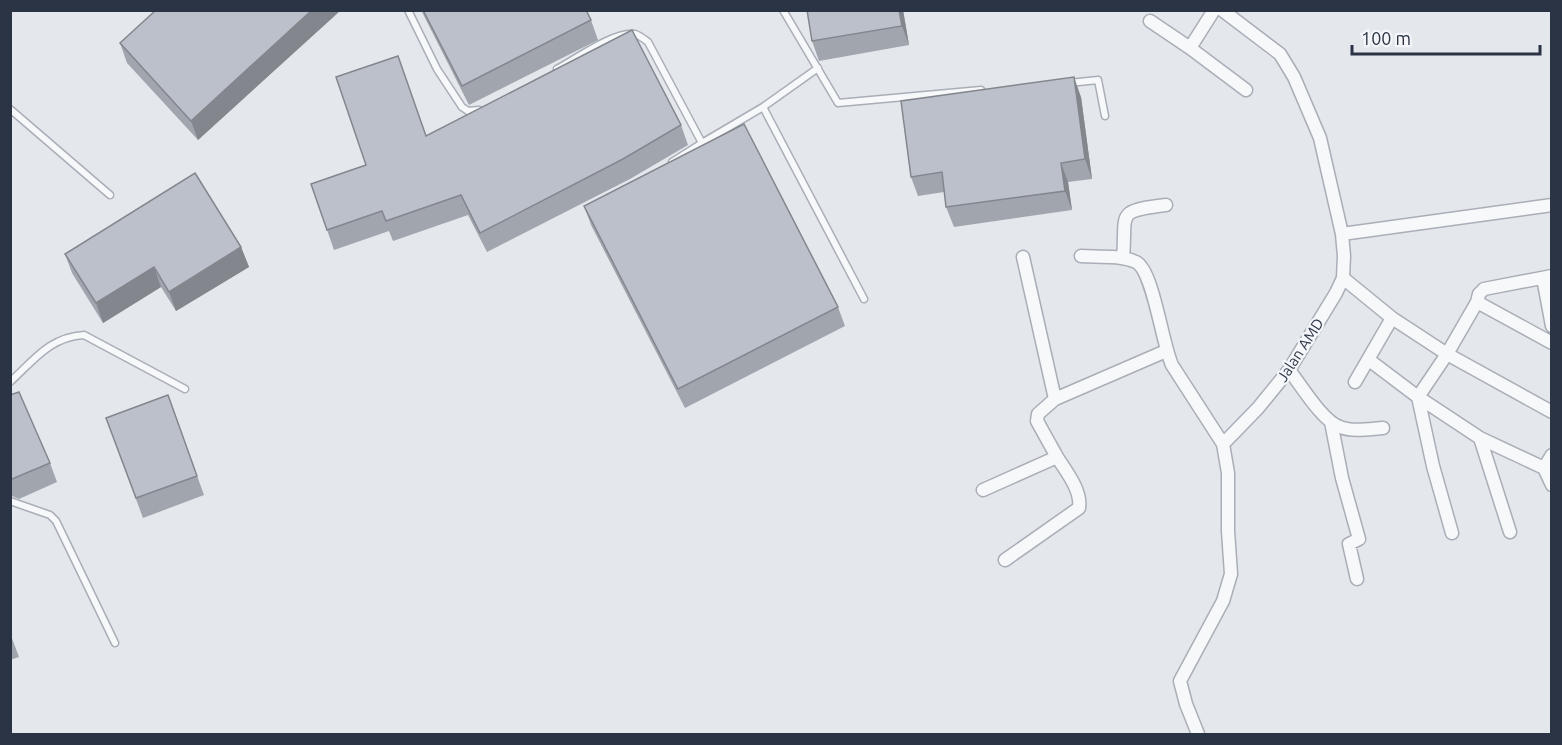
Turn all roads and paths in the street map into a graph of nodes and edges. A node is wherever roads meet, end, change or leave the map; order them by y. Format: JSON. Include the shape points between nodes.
{"nodes":[{"id":1,"x":408,"y":10,"type":"edge"},
{"id":2,"x":783,"y":10,"type":"edge"},
{"id":3,"x":1214,"y":10,"type":"edge"},
{"id":4,"x":1222,"y":10,"type":"edge"},
{"id":5,"x":1150,"y":21,"type":"dead end"},
{"id":6,"x":1190,"y":48,"type":"junction"},
{"id":7,"x":818,"y":68,"type":"junction"},
{"id":8,"x":549,"y":73,"type":"edge"},
{"id":9,"x":1062,"y":83,"type":"edge"},
{"id":10,"x":992,"y":89,"type":"edge"},
{"id":11,"x":1246,"y":90,"type":"dead end"},
{"id":12,"x":763,"y":107,"type":"junction"},
{"id":13,"x":484,"y":108,"type":"edge"},
{"id":14,"x":10,"y":109,"type":"edge"},
{"id":15,"x":1105,"y":116,"type":"dead end"},
{"id":16,"x":702,"y":143,"type":"junction"},
{"id":17,"x":669,"y":163,"type":"edge"},
{"id":18,"x":110,"y":195,"type":"dead end"},
{"id":19,"x":1551,"y":204,"type":"edge"},
{"id":20,"x":1166,"y":205,"type":"dead end"},
{"id":21,"x":1342,"y":234,"type":"junction"},
{"id":22,"x":1080,"y":256,"type":"dead end"},
{"id":23,"x":1023,"y":257,"type":"dead end"},
{"id":24,"x":1123,"y":258,"type":"junction"},
{"id":25,"x":1547,"y":277,"type":"edge"},
{"id":26,"x":1343,"y":278,"type":"junction"},
{"id":27,"x":864,"y":299,"type":"dead end"},
{"id":28,"x":1477,"y":302,"type":"junction"},
{"id":29,"x":1392,"y":318,"type":"junction"},
{"id":30,"x":1551,"y":326,"type":"edge"},
{"id":31,"x":1551,"y":343,"type":"edge"},
{"id":32,"x":1166,"y":351,"type":"junction"},
{"id":33,"x":1447,"y":354,"type":"junction"},
{"id":34,"x":1369,"y":360,"type":"junction"},
{"id":35,"x":1289,"y":370,"type":"junction"},
{"id":36,"x":10,"y":382,"type":"edge"},
{"id":37,"x":1355,"y":382,"type":"dead end"},
{"id":38,"x":185,"y":389,"type":"dead end"},
{"id":39,"x":1418,"y":397,"type":"junction"},
{"id":40,"x":1055,"y":399,"type":"junction"},
{"id":41,"x":1551,"y":412,"type":"edge"},
{"id":42,"x":1331,"y":422,"type":"junction"},
{"id":43,"x":1383,"y":428,"type":"dead end"},
{"id":44,"x":1480,"y":438,"type":"junction"},
{"id":45,"x":1223,"y":444,"type":"junction"},
{"id":46,"x":1551,"y":455,"type":"edge"},
{"id":47,"x":1057,"y":457,"type":"junction"},
{"id":48,"x":1544,"y":468,"type":"junction"},
{"id":49,"x":1551,"y":486,"type":"edge"},
{"id":50,"x":983,"y":490,"type":"dead end"},
{"id":51,"x":10,"y":501,"type":"edge"},
{"id":52,"x":1509,"y":532,"type":"dead end"},
{"id":53,"x":1452,"y":533,"type":"dead end"},
{"id":54,"x":1005,"y":560,"type":"dead end"},
{"id":55,"x":1357,"y":579,"type":"dead end"},
{"id":56,"x":115,"y":643,"type":"dead end"},
{"id":57,"x":1198,"y":735,"type":"edge"}],
"edges":[{"from":1,"to":13,"type":"lane","via":[[437,69],[462,107],[468,111]]},
{"from":2,"to":7,"type":"lane"},
{"from":3,"to":6,"type":"street"},
{"from":4,"to":21,"type":"street","name":"Jalan AMD","via":[[1280,54],[1294,77],[1320,138]]},
{"from":5,"to":6,"type":"street"},
{"from":6,"to":11,"type":"street"},
{"from":7,"to":10,"type":"lane","via":[[838,103]]},
{"from":7,"to":12,"type":"lane"},
{"from":8,"to":16,"type":"lane","via":[[607,41],[636,34],[648,42]]},
{"from":9,"to":15,"type":"lane","via":[[1098,80]]},
{"from":12,"to":16,"type":"lane"},
{"from":12,"to":27,"type":"lane"},
{"from":14,"to":18,"type":"lane"},
{"from":16,"to":17,"type":"lane"},
{"from":19,"to":21,"type":"street"},
{"from":20,"to":24,"type":"street","via":[[1139,208],[1124,219]]},
{"from":21,"to":26,"type":"street","name":"Jalan AMD"},
{"from":22,"to":24,"type":"street"},
{"from":23,"to":40,"type":"street"},
{"from":24,"to":32,"type":"street","via":[[1138,263],[1146,272]]},
{"from":25,"to":28,"type":"street","via":[[1484,289]]},
{"from":25,"to":30,"type":"street"},
{"from":26,"to":29,"type":"street"},
{"from":26,"to":35,"type":"street","name":"Jalan AMD"},
{"from":28,"to":31,"type":"street"},
{"from":28,"to":33,"type":"street"},
{"from":29,"to":33,"type":"street"},
{"from":29,"to":34,"type":"street"},
{"from":32,"to":40,"type":"street"},
{"from":32,"to":45,"type":"street"},
{"from":33,"to":39,"type":"street"},
{"from":33,"to":41,"type":"street"},
{"from":34,"to":37,"type":"street"},
{"from":34,"to":39,"type":"street"},
{"from":35,"to":42,"type":"street"},
{"from":35,"to":45,"type":"street","name":"Jalan AMD"},
{"from":36,"to":38,"type":"lane","via":[[56,341],[84,335]]},
{"from":39,"to":44,"type":"street"},
{"from":39,"to":53,"type":"street"},
{"from":40,"to":47,"type":"street","via":[[1038,414],[1037,421]]},
{"from":42,"to":43,"type":"street","via":[[1347,429]]},
{"from":42,"to":55,"type":"street","via":[[1359,539],[1349,544]]},
{"from":44,"to":48,"type":"street"},
{"from":44,"to":52,"type":"street"},
{"from":45,"to":57,"type":"street","via":[[1228,473],[1231,574],[1223,602],[1180,681]]},
{"from":46,"to":48,"type":"street"},
{"from":47,"to":50,"type":"street"},
{"from":47,"to":54,"type":"street","via":[[1077,492],[1079,508]]},
{"from":48,"to":49,"type":"street"},
{"from":51,"to":56,"type":"lane","via":[[50,515],[56,521]]}]}
